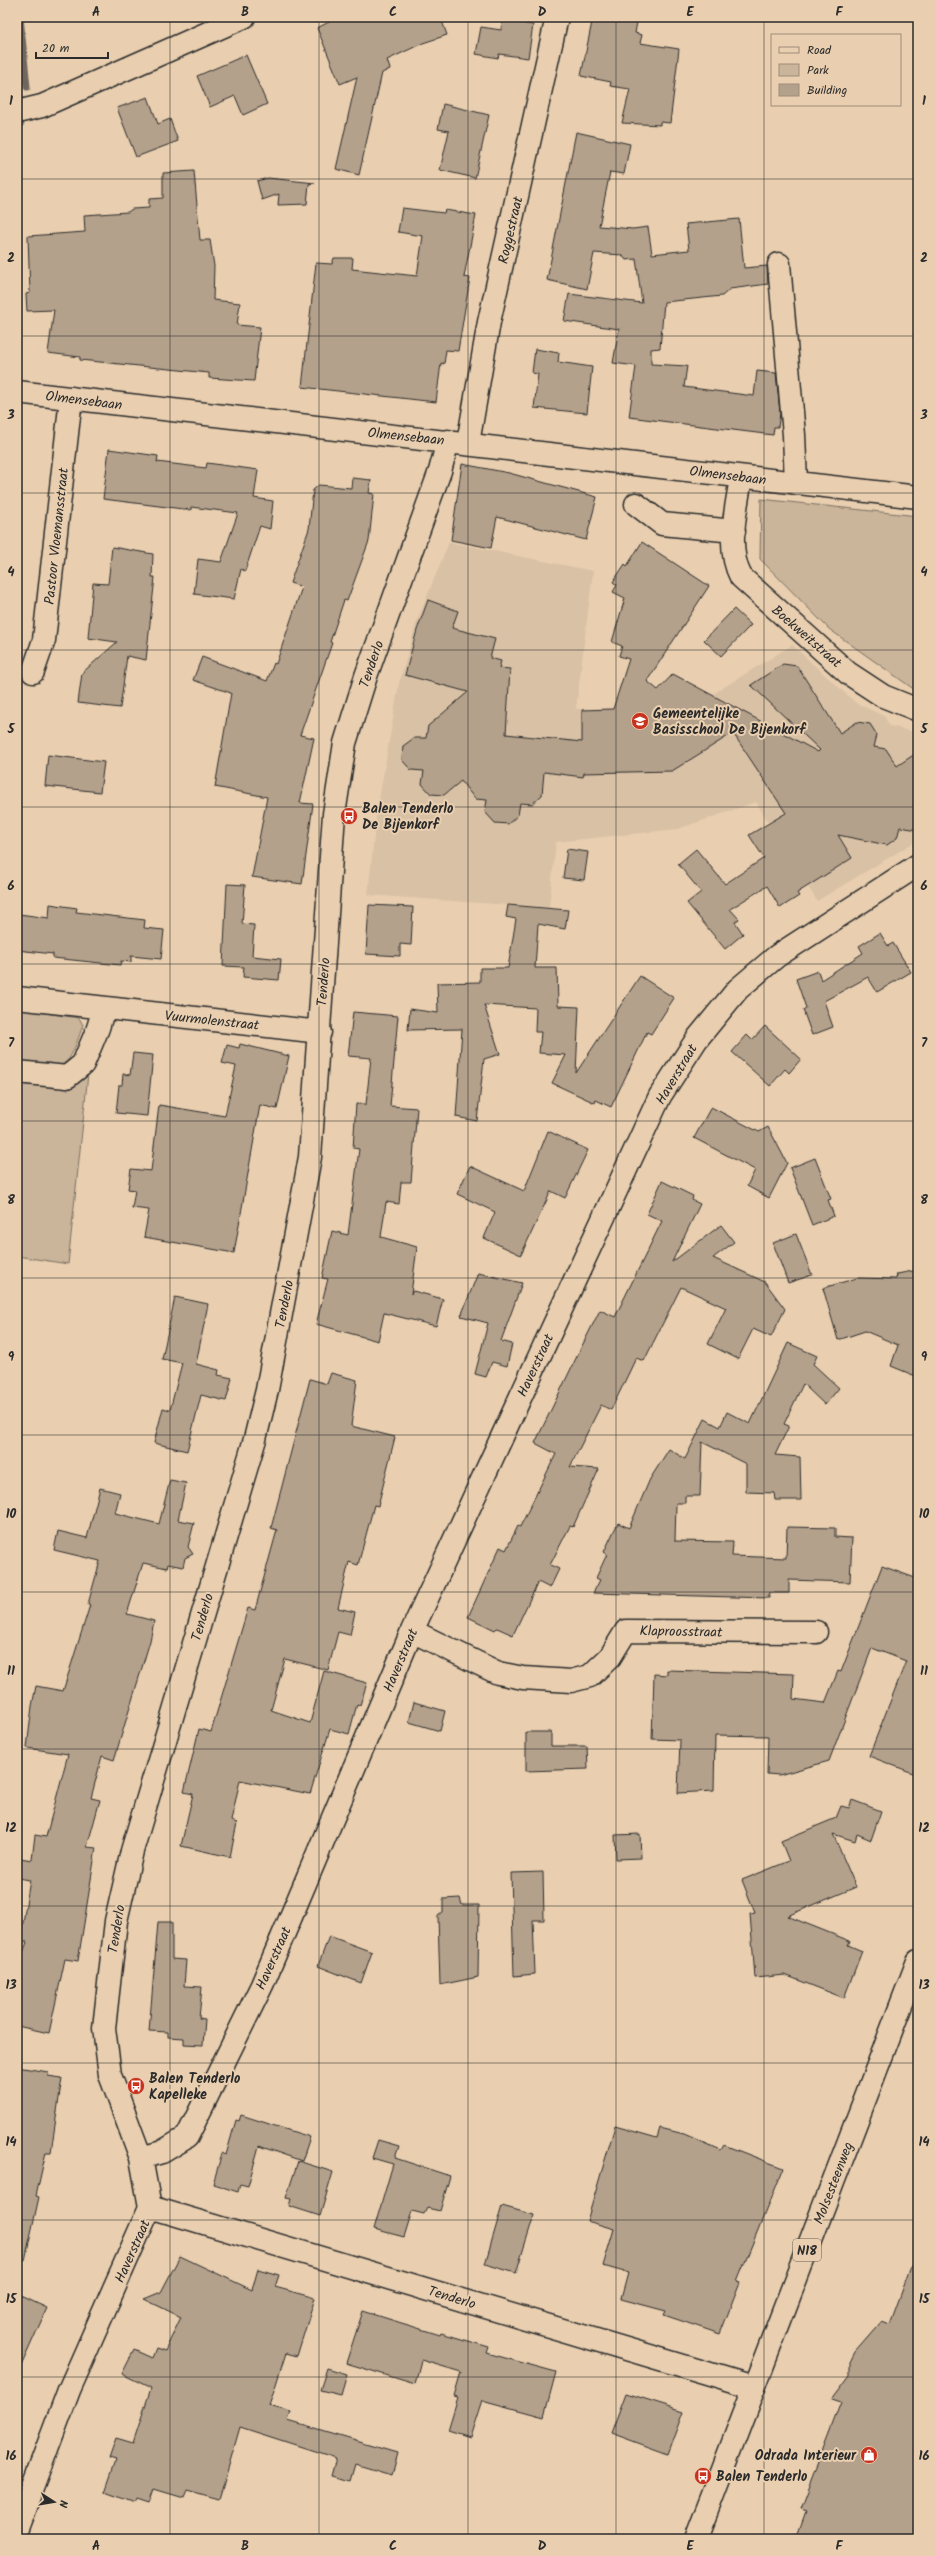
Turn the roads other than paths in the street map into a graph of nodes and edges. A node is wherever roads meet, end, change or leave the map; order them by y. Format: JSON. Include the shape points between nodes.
{"nodes":[{"id":1,"x":244,"y":17,"type":"edge"},
{"id":2,"x":558,"y":17,"type":"edge"},
{"id":3,"x":17,"y":112,"type":"edge"},
{"id":4,"x":779,"y":264,"type":"dead end"},
{"id":5,"x":17,"y":392,"type":"edge"},
{"id":6,"x":71,"y":398,"type":"junction"},
{"id":7,"x":458,"y":442,"type":"junction"},
{"id":8,"x":741,"y":477,"type":"junction"},
{"id":9,"x":796,"y":483,"type":"junction"},
{"id":10,"x":918,"y":497,"type":"edge"},
{"id":11,"x":636,"y":504,"type":"dead end"},
{"id":12,"x":734,"y":532,"type":"junction"},
{"id":13,"x":33,"y":672,"type":"dead end"},
{"id":14,"x":918,"y":710,"type":"edge"},
{"id":15,"x":918,"y":865,"type":"edge"},
{"id":16,"x":17,"y":998,"type":"edge"},
{"id":17,"x":104,"y":1008,"type":"junction"},
{"id":18,"x":320,"y":1032,"type":"junction"},
{"id":19,"x":17,"y":1072,"type":"edge"},
{"id":20,"x":412,"y":1631,"type":"junction"},
{"id":21,"x":816,"y":1632,"type":"dead end"},
{"id":22,"x":918,"y":1961,"type":"edge"},
{"id":23,"x":141,"y":2158,"type":"junction"},
{"id":24,"x":150,"y":2207,"type":"junction"},
{"id":25,"x":754,"y":2387,"type":"junction"},
{"id":26,"x":17,"y":2528,"type":"edge"},
{"id":27,"x":696,"y":2539,"type":"edge"}],
"edges":[{"from":1,"to":3,"type":"street","via":[[42,106]]},
{"from":2,"to":7,"type":"street","name":"Roggestraat","via":[[489,322]]},
{"from":4,"to":9,"type":"street"},
{"from":5,"to":6,"type":"street","name":"Olmensebaan"},
{"from":6,"to":7,"type":"street","name":"Olmensebaan"},
{"from":6,"to":13,"type":"street","name":"Pastoor Vloemansstraat","via":[[44,640]]},
{"from":7,"to":8,"type":"street","name":"Olmensebaan"},
{"from":7,"to":18,"type":"street","name":"Tenderlo","via":[[440,471],[366,676],[345,743],[334,814]]},
{"from":8,"to":9,"type":"street","name":"Olmensebaan"},
{"from":8,"to":12,"type":"street","name":"Boekweitstraat"},
{"from":9,"to":10,"type":"street","name":"Olmensebaan"},
{"from":11,"to":12,"type":"street","via":[[662,524]]},
{"from":12,"to":14,"type":"street","name":"Boekweitstraat","via":[[733,554],[741,577],[848,673],[883,696]]},
{"from":15,"to":20,"type":"street","name":"Haverstraat","via":[[777,956],[738,989],[697,1039],[660,1096]]},
{"from":16,"to":17,"type":"street","name":"Vuurmolenstraat"},
{"from":17,"to":18,"type":"street","name":"Vuurmolenstraat"},
{"from":17,"to":19,"type":"street","via":[[83,1064],[67,1077]]},
{"from":18,"to":23,"type":"street","name":"Tenderlo","via":[[310,1157],[267,1390],[255,1439],[132,1851],[116,1922],[104,2028],[110,2075]]},
{"from":20,"to":21,"type":"street","name":"Klaproosstraat","via":[[498,1673],[523,1678],[571,1681],[590,1676],[610,1657],[626,1631]]},
{"from":20,"to":23,"type":"street","name":"Haverstraat","via":[[262,1985],[187,2137],[162,2152]]},
{"from":22,"to":25,"type":"street","name":"Molsesteenweg","number":"N18"},
{"from":23,"to":24,"type":"street","name":"Haverstraat"},
{"from":24,"to":25,"type":"street","name":"Tenderlo"},
{"from":24,"to":26,"type":"street","name":"Haverstraat","via":[[70,2390]]},
{"from":25,"to":27,"type":"street","name":"Molsesteenweg","number":"N18"}]}
